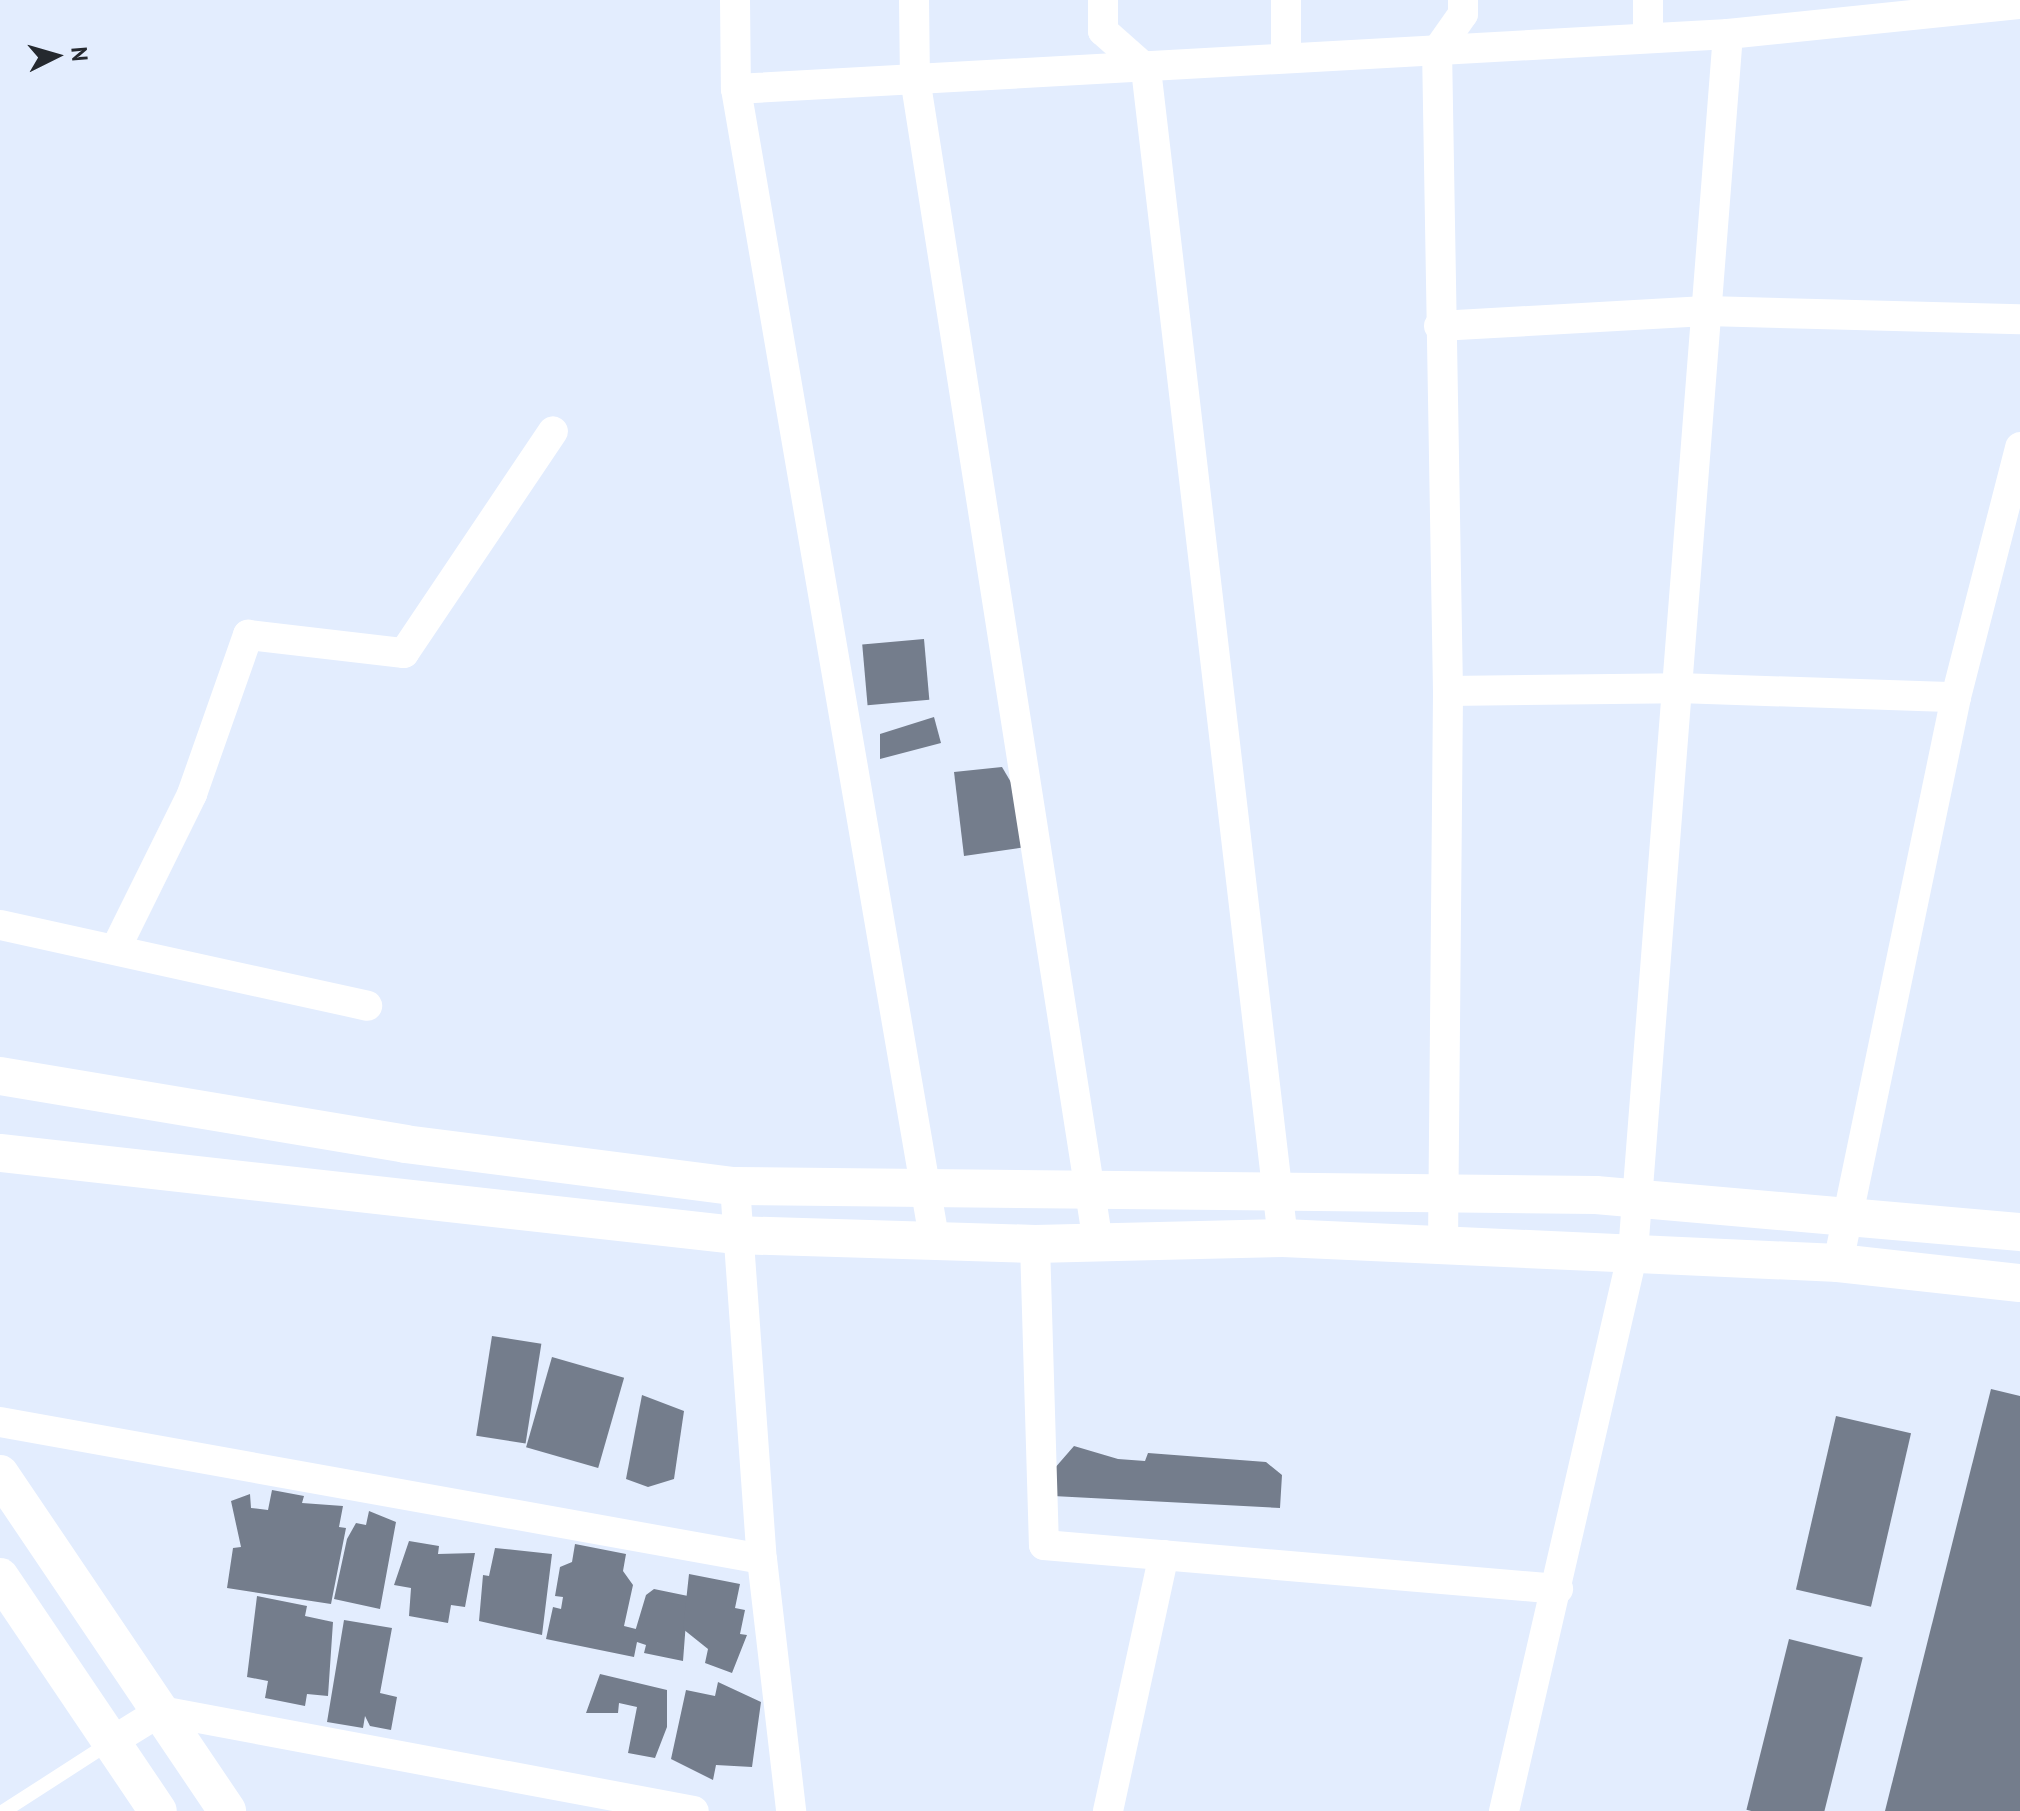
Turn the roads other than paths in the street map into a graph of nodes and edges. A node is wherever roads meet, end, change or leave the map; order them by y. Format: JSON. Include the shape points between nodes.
{"nodes":[{"id":1,"x":735,"y":0,"type":"edge"},
{"id":2,"x":914,"y":0,"type":"edge"},
{"id":3,"x":1103,"y":0,"type":"edge"},
{"id":4,"x":1286,"y":0,"type":"edge"},
{"id":5,"x":1463,"y":0,"type":"edge"},
{"id":6,"x":1648,"y":0,"type":"edge"},
{"id":7,"x":2020,"y":4,"type":"edge"},
{"id":8,"x":1830,"y":11,"type":"edge"},
{"id":9,"x":1728,"y":34,"type":"junction"},
{"id":10,"x":1648,"y":36,"type":"junction"},
{"id":11,"x":1437,"y":51,"type":"junction"},
{"id":12,"x":1286,"y":58,"type":"junction"},
{"id":13,"x":1146,"y":69,"type":"junction"},
{"id":14,"x":915,"y":78,"type":"junction"},
{"id":15,"x":736,"y":89,"type":"junction"},
{"id":16,"x":1706,"y":311,"type":"junction"},
{"id":17,"x":2020,"y":319,"type":"edge"},
{"id":18,"x":1439,"y":326,"type":"junction"},
{"id":19,"x":553,"y":431,"type":"dead end"},
{"id":20,"x":2020,"y":447,"type":"edge"},
{"id":21,"x":1678,"y":688,"type":"junction"},
{"id":22,"x":1448,"y":691,"type":"junction"},
{"id":23,"x":1956,"y":697,"type":"junction"},
{"id":24,"x":0,"y":925,"type":"edge"},
{"id":25,"x":116,"y":948,"type":"junction"},
{"id":26,"x":367,"y":1006,"type":"dead end"},
{"id":27,"x":0,"y":1076,"type":"edge"},
{"id":28,"x":0,"y":1153,"type":"edge"},
{"id":29,"x":735,"y":1186,"type":"junction"},
{"id":30,"x":924,"y":1189,"type":"junction"},
{"id":31,"x":1089,"y":1190,"type":"junction"},
{"id":32,"x":1279,"y":1192,"type":"junction"},
{"id":33,"x":1443,"y":1194,"type":"junction"},
{"id":34,"x":1639,"y":1198,"type":"junction"},
{"id":35,"x":1849,"y":1215,"type":"junction"},
{"id":36,"x":2020,"y":1232,"type":"edge"},
{"id":37,"x":734,"y":1235,"type":"junction"},
{"id":38,"x":1283,"y":1238,"type":"junction"},
{"id":39,"x":935,"y":1243,"type":"junction"},
{"id":40,"x":1098,"y":1243,"type":"junction"},
{"id":41,"x":1035,"y":1244,"type":"junction"},
{"id":42,"x":1443,"y":1245,"type":"junction"},
{"id":43,"x":1633,"y":1252,"type":"junction"},
{"id":44,"x":1838,"y":1263,"type":"junction"},
{"id":45,"x":2020,"y":1283,"type":"edge"},
{"id":46,"x":0,"y":1422,"type":"edge"},
{"id":47,"x":0,"y":1474,"type":"edge"},
{"id":48,"x":1164,"y":1555,"type":"junction"},
{"id":49,"x":762,"y":1559,"type":"junction"},
{"id":50,"x":0,"y":1577,"type":"edge"},
{"id":51,"x":1558,"y":1589,"type":"junction"},
{"id":52,"x":161,"y":1711,"type":"junction"},
{"id":53,"x":111,"y":1742,"type":"junction"},
{"id":54,"x":4,"y":1811,"type":"edge"},
{"id":55,"x":158,"y":1811,"type":"edge"},
{"id":56,"x":227,"y":1811,"type":"edge"},
{"id":57,"x":694,"y":1811,"type":"edge"},
{"id":58,"x":791,"y":1811,"type":"edge"},
{"id":59,"x":1108,"y":1811,"type":"edge"},
{"id":60,"x":1504,"y":1811,"type":"edge"}],
"edges":[{"from":1,"to":15,"type":"street"},
{"from":2,"to":14,"type":"street"},
{"from":3,"to":13,"type":"street","via":[[1103,31]]},
{"from":4,"to":12,"type":"street"},
{"from":5,"to":11,"type":"street","via":[[1463,14]]},
{"from":6,"to":10,"type":"street"},
{"from":7,"to":8,"type":"street"},
{"from":8,"to":9,"type":"street"},
{"from":9,"to":10,"type":"street"},
{"from":9,"to":16,"type":"street"},
{"from":10,"to":11,"type":"street"},
{"from":11,"to":12,"type":"street"},
{"from":11,"to":18,"type":"street"},
{"from":12,"to":13,"type":"street"},
{"from":13,"to":14,"type":"street"},
{"from":13,"to":32,"type":"street"},
{"from":14,"to":15,"type":"street"},
{"from":14,"to":31,"type":"street"},
{"from":15,"to":30,"type":"street"},
{"from":16,"to":17,"type":"street"},
{"from":16,"to":18,"type":"street"},
{"from":16,"to":21,"type":"street"},
{"from":18,"to":22,"type":"street"},
{"from":19,"to":25,"type":"street","via":[[404,653],[248,635],[192,794]]},
{"from":20,"to":23,"type":"street"},
{"from":21,"to":22,"type":"street"},
{"from":21,"to":23,"type":"street"},
{"from":21,"to":34,"type":"street"},
{"from":22,"to":33,"type":"street"},
{"from":23,"to":35,"type":"street"},
{"from":24,"to":25,"type":"street"},
{"from":25,"to":26,"type":"street"},
{"from":27,"to":29,"type":"street","via":[[405,1144]]},
{"from":28,"to":37,"type":"street"},
{"from":29,"to":30,"type":"street"},
{"from":29,"to":37,"type":"street"},
{"from":30,"to":31,"type":"street"},
{"from":30,"to":39,"type":"street"},
{"from":31,"to":32,"type":"street"},
{"from":31,"to":40,"type":"street"},
{"from":32,"to":33,"type":"street"},
{"from":32,"to":38,"type":"street"},
{"from":33,"to":34,"type":"street"},
{"from":33,"to":42,"type":"street"},
{"from":34,"to":35,"type":"street"},
{"from":34,"to":43,"type":"street"},
{"from":35,"to":36,"type":"street"},
{"from":35,"to":44,"type":"street"},
{"from":37,"to":39,"type":"street"},
{"from":37,"to":49,"type":"street"},
{"from":38,"to":40,"type":"street"},
{"from":38,"to":42,"type":"street"},
{"from":39,"to":41,"type":"street"},
{"from":40,"to":41,"type":"street"},
{"from":41,"to":48,"type":"street","via":[[1044,1545]]},
{"from":42,"to":43,"type":"street"},
{"from":43,"to":44,"type":"street"},
{"from":43,"to":51,"type":"street"},
{"from":44,"to":45,"type":"street"},
{"from":46,"to":49,"type":"street"},
{"from":47,"to":52,"type":"street"},
{"from":48,"to":51,"type":"street"},
{"from":48,"to":59,"type":"street"},
{"from":49,"to":58,"type":"street"},
{"from":50,"to":53,"type":"street"},
{"from":51,"to":60,"type":"street"},
{"from":52,"to":53,"type":"street"},
{"from":52,"to":56,"type":"street"},
{"from":52,"to":57,"type":"street"},
{"from":53,"to":54,"type":"lane"},
{"from":53,"to":55,"type":"street"}]}
